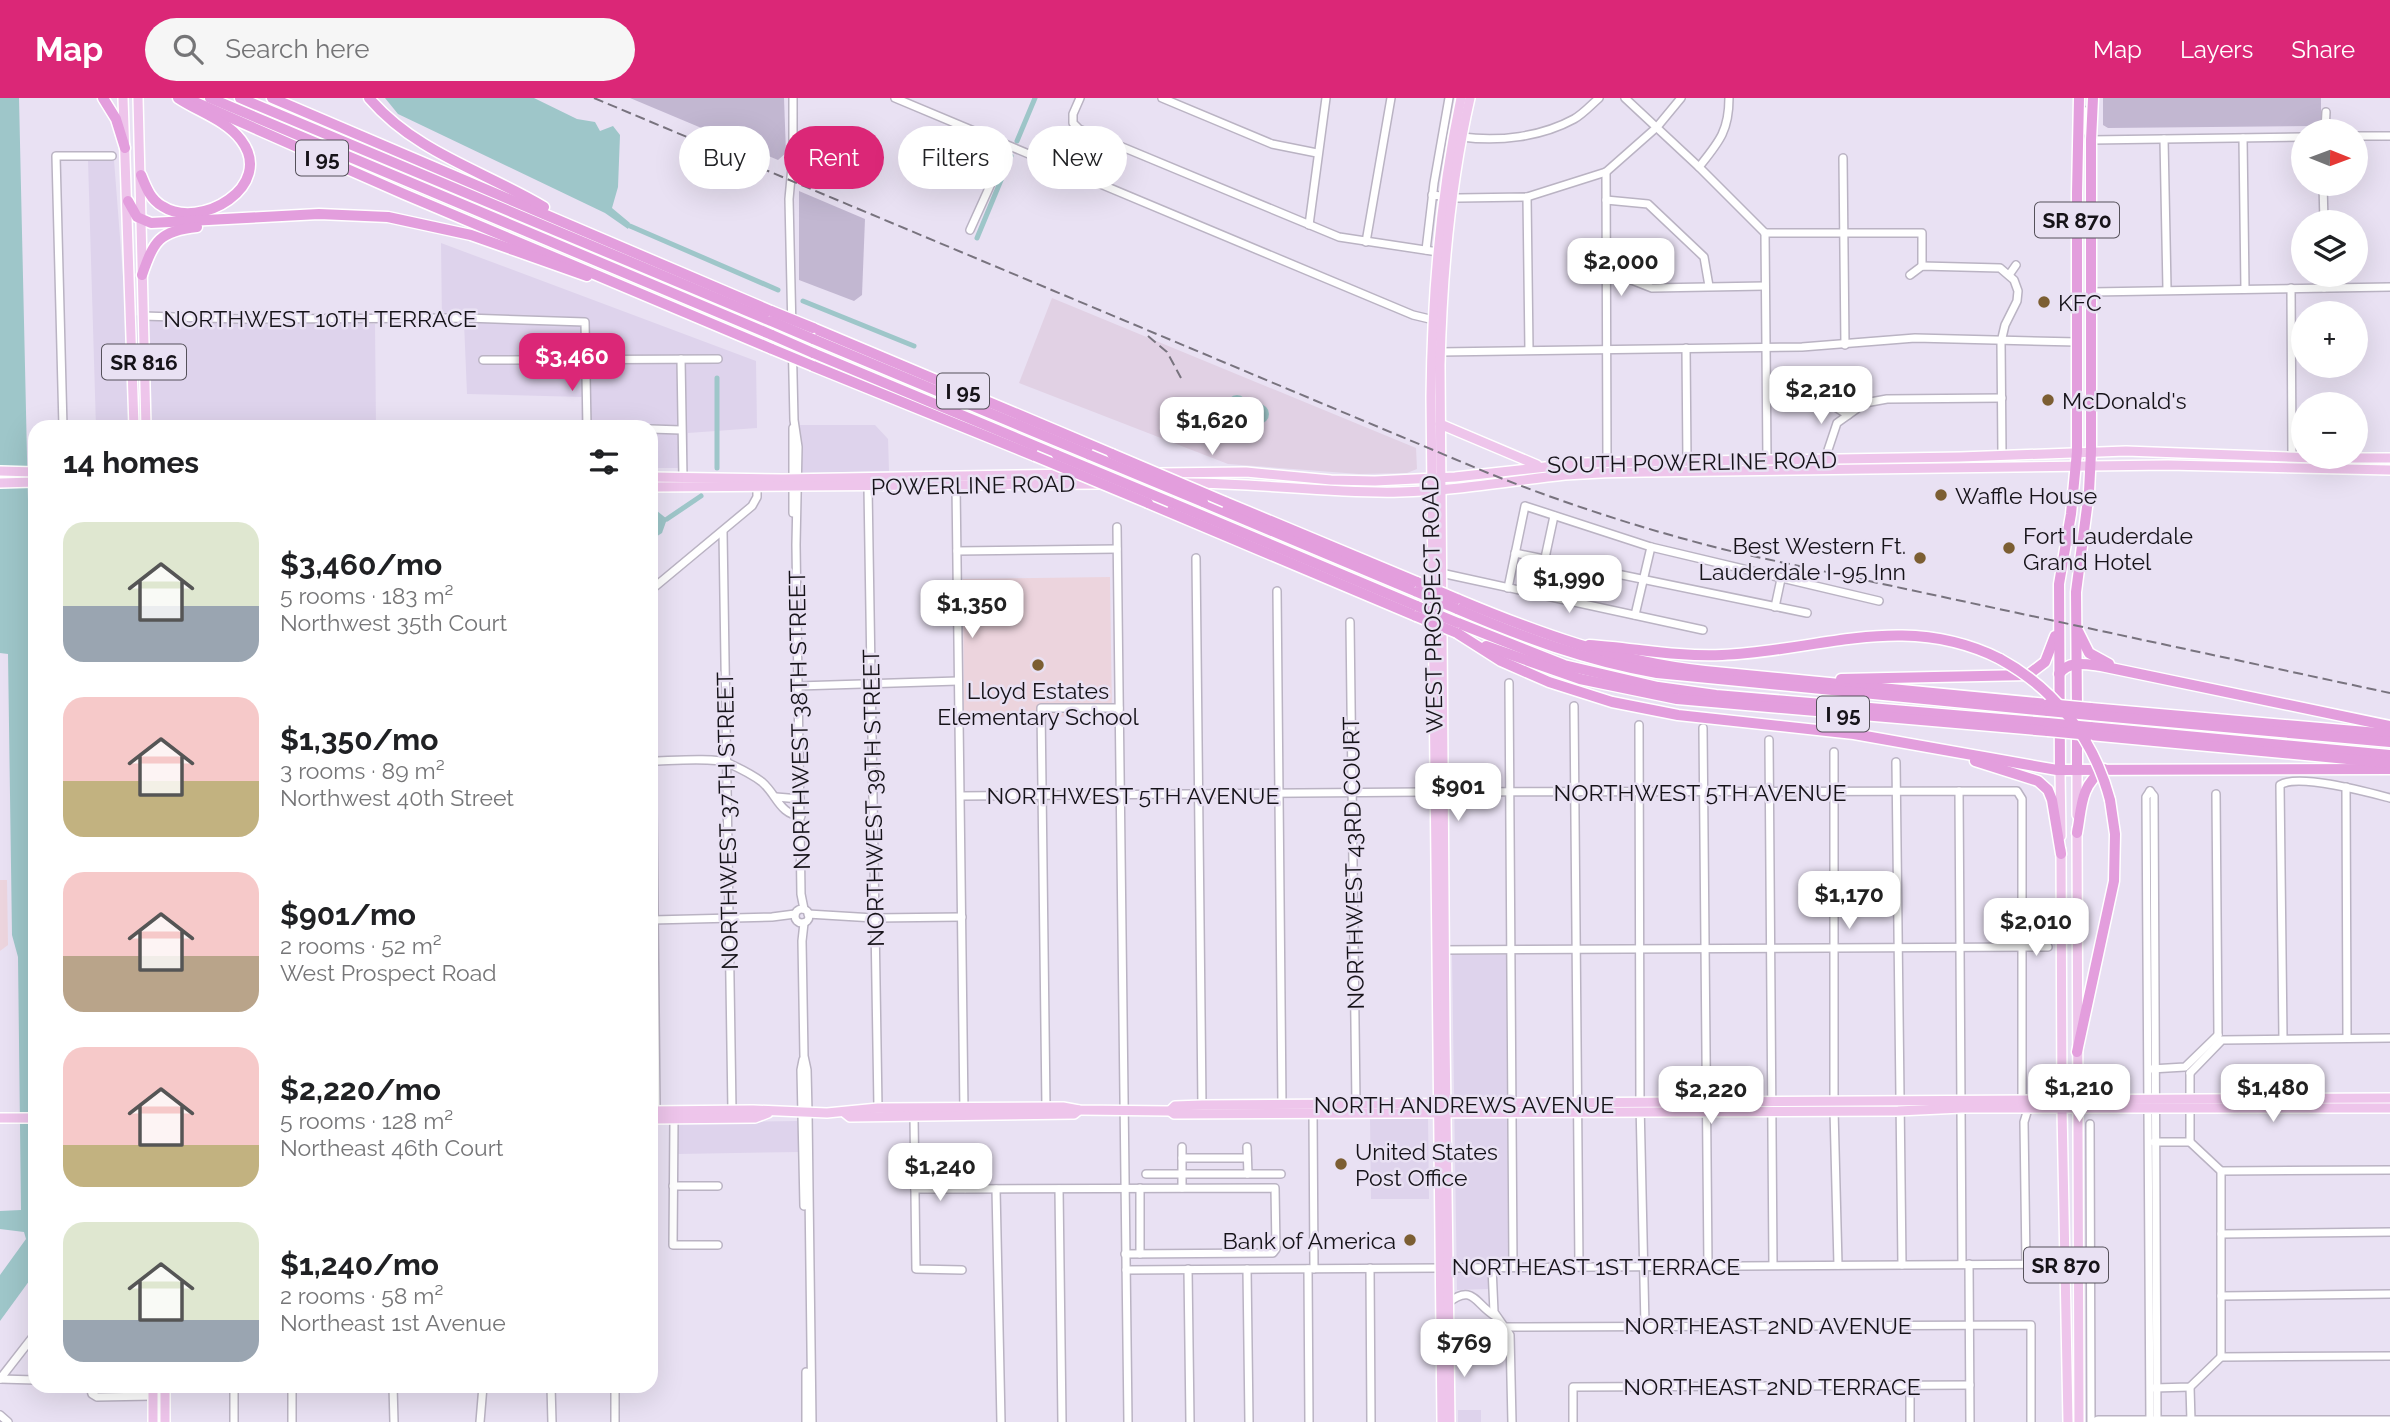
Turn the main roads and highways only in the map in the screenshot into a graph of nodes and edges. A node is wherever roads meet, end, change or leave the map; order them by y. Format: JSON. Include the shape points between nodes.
{"nodes":[{"id":1,"x":103,"y":98,"type":"edge"},
{"id":2,"x":123,"y":98,"type":"edge"},
{"id":3,"x":138,"y":98,"type":"edge"},
{"id":4,"x":178,"y":98,"type":"edge"},
{"id":5,"x":186,"y":98,"type":"edge"},
{"id":6,"x":209,"y":98,"type":"edge"},
{"id":7,"x":240,"y":98,"type":"edge"},
{"id":8,"x":272,"y":98,"type":"edge"},
{"id":9,"x":369,"y":98,"type":"edge"},
{"id":10,"x":1461,"y":98,"type":"edge"},
{"id":11,"x":1470,"y":98,"type":"edge"},
{"id":12,"x":2081,"y":98,"type":"edge"},
{"id":13,"x":2093,"y":98,"type":"edge"},
{"id":14,"x":125,"y":148,"type":"junction"},
{"id":15,"x":392,"y":149,"type":"junction"},
{"id":16,"x":2078,"y":157,"type":"junction"},
{"id":17,"x":141,"y":175,"type":"junction"},
{"id":18,"x":460,"y":190,"type":"junction"},
{"id":19,"x":1448,"y":197,"type":"junction"},
{"id":20,"x":128,"y":201,"type":"junction"},
{"id":21,"x":242,"y":219,"type":"junction"},
{"id":22,"x":142,"y":220,"type":"junction"},
{"id":23,"x":581,"y":228,"type":"junction"},
{"id":24,"x":2091,"y":242,"type":"junction"},
{"id":25,"x":520,"y":243,"type":"junction"},
{"id":26,"x":605,"y":264,"type":"junction"},
{"id":27,"x":142,"y":275,"type":"junction"},
{"id":28,"x":618,"y":284,"type":"junction"},
{"id":29,"x":130,"y":300,"type":"junction"},
{"id":30,"x":143,"y":316,"type":"junction"},
{"id":31,"x":771,"y":316,"type":"junction"},
{"id":32,"x":1437,"y":321,"type":"junction"},
{"id":33,"x":813,"y":333,"type":"junction"},
{"id":34,"x":134,"y":420,"type":"edge"},
{"id":35,"x":146,"y":420,"type":"edge"},
{"id":36,"x":1440,"y":424,"type":"junction"},
{"id":37,"x":2077,"y":452,"type":"junction"},
{"id":38,"x":2091,"y":452,"type":"junction"},
{"id":39,"x":2291,"y":457,"type":"edge"},
{"id":40,"x":1825,"y":458,"type":"junction"},
{"id":41,"x":2291,"y":458,"type":"edge"},
{"id":42,"x":2368,"y":458,"type":"edge"},
{"id":43,"x":2390,"y":458,"type":"edge"},
{"id":44,"x":1539,"y":466,"type":"junction"},
{"id":45,"x":1686,"y":466,"type":"junction"},
{"id":46,"x":2076,"y":466,"type":"junction"},
{"id":47,"x":2091,"y":466,"type":"junction"},
{"id":48,"x":2281,"y":468,"type":"junction"},
{"id":49,"x":2291,"y":468,"type":"edge"},
{"id":50,"x":2301,"y":469,"type":"edge"},
{"id":51,"x":1822,"y":470,"type":"junction"},
{"id":52,"x":2390,"y":470,"type":"edge"},
{"id":53,"x":0,"y":471,"type":"edge"},
{"id":54,"x":28,"y":472,"type":"edge"},
{"id":55,"x":1234,"y":472,"type":"junction"},
{"id":56,"x":945,"y":476,"type":"junction"},
{"id":57,"x":978,"y":476,"type":"junction"},
{"id":58,"x":995,"y":476,"type":"joint"},
{"id":59,"x":658,"y":477,"type":"edge"},
{"id":60,"x":1436,"y":478,"type":"junction"},
{"id":61,"x":28,"y":482,"type":"edge"},
{"id":62,"x":1204,"y":482,"type":"junction"},
{"id":63,"x":0,"y":483,"type":"edge"},
{"id":64,"x":795,"y":483,"type":"junction"},
{"id":65,"x":956,"y":485,"type":"junction"},
{"id":66,"x":927,"y":486,"type":"junction"},
{"id":67,"x":658,"y":487,"type":"edge"},
{"id":68,"x":1295,"y":488,"type":"joint"},
{"id":69,"x":1436,"y":490,"type":"junction"},
{"id":70,"x":1417,"y":587,"type":"junction"},
{"id":71,"x":1457,"y":604,"type":"junction"},
{"id":72,"x":1417,"y":611,"type":"junction"},
{"id":73,"x":2075,"y":625,"type":"junction"},
{"id":74,"x":2058,"y":626,"type":"junction"},
{"id":75,"x":1457,"y":628,"type":"junction"},
{"id":76,"x":1574,"y":645,"type":"junction"},
{"id":77,"x":2076,"y":664,"type":"junction"},
{"id":78,"x":2119,"y":669,"type":"junction"},
{"id":79,"x":2059,"y":674,"type":"junction"},
{"id":80,"x":1801,"y":680,"type":"junction"},
{"id":81,"x":2048,"y":707,"type":"junction"},
{"id":82,"x":2090,"y":711,"type":"junction"},
{"id":83,"x":2390,"y":726,"type":"edge"},
{"id":84,"x":2090,"y":731,"type":"junction"},
{"id":85,"x":2390,"y":734,"type":"edge"},
{"id":86,"x":2390,"y":742,"type":"edge"},
{"id":87,"x":1948,"y":752,"type":"junction"},
{"id":88,"x":2390,"y":754,"type":"edge"},
{"id":89,"x":2390,"y":763,"type":"edge"},
{"id":90,"x":2105,"y":769,"type":"junction"},
{"id":91,"x":2390,"y":769,"type":"edge"},
{"id":92,"x":2060,"y":770,"type":"junction"},
{"id":93,"x":2077,"y":770,"type":"junction"},
{"id":94,"x":1438,"y":792,"type":"junction"},
{"id":95,"x":2077,"y":833,"type":"junction"},
{"id":96,"x":2061,"y":855,"type":"junction"},
{"id":97,"x":2077,"y":1052,"type":"junction"},
{"id":98,"x":2390,"y":1098,"type":"edge"},
{"id":99,"x":1282,"y":1104,"type":"junction"},
{"id":100,"x":2062,"y":1104,"type":"junction"},
{"id":101,"x":2078,"y":1104,"type":"junction"},
{"id":102,"x":2190,"y":1104,"type":"junction"},
{"id":103,"x":1441,"y":1108,"type":"junction"},
{"id":104,"x":2390,"y":1108,"type":"edge"},
{"id":105,"x":684,"y":1110,"type":"junction"},
{"id":106,"x":1079,"y":1110,"type":"junction"},
{"id":107,"x":1170,"y":1111,"type":"junction"},
{"id":108,"x":772,"y":1112,"type":"junction"},
{"id":109,"x":964,"y":1112,"type":"junction"},
{"id":110,"x":1273,"y":1112,"type":"junction"},
{"id":111,"x":845,"y":1113,"type":"junction"},
{"id":112,"x":658,"y":1114,"type":"edge"},
{"id":113,"x":658,"y":1116,"type":"edge"},
{"id":114,"x":0,"y":1118,"type":"edge"},
{"id":115,"x":28,"y":1118,"type":"edge"},
{"id":116,"x":674,"y":1119,"type":"junction"},
{"id":117,"x":2065,"y":1220,"type":"junction"},
{"id":118,"x":2066,"y":1264,"type":"junction"},
{"id":119,"x":2078,"y":1264,"type":"junction"},
{"id":120,"x":1443,"y":1267,"type":"junction"},
{"id":121,"x":2079,"y":1317,"type":"junction"},
{"id":122,"x":2067,"y":1362,"type":"junction"},
{"id":123,"x":153,"y":1393,"type":"edge"},
{"id":124,"x":165,"y":1393,"type":"edge"},
{"id":125,"x":153,"y":1422,"type":"edge"},
{"id":126,"x":165,"y":1422,"type":"edge"},
{"id":127,"x":1441,"y":1422,"type":"edge"},
{"id":128,"x":1450,"y":1422,"type":"edge"},
{"id":129,"x":2068,"y":1422,"type":"edge"},
{"id":130,"x":2079,"y":1422,"type":"edge"}],
"edges":[{"from":1,"to":14,"type":"highway"},
{"from":2,"to":14,"type":"main road","number":"SR 816"},
{"from":3,"to":17,"type":"main road","number":"SR 816"},
{"from":4,"to":17,"type":"highway","via":[[224,124],[240,139],[250,159],[247,180],[224,203],[180,212],[158,204]]},
{"from":5,"to":25,"type":"highway","number":"I 95"},
{"from":6,"to":26,"type":"highway"},
{"from":7,"to":18,"type":"highway"},
{"from":8,"to":15,"type":"highway","number":"I 95"},
{"from":9,"to":23,"type":"highway","via":[[423,145]]},
{"from":10,"to":19,"type":"main road","name":"WEST PROSPECT ROAD"},
{"from":11,"to":19,"type":"main road","name":"WEST PROSPECT ROAD"},
{"from":12,"to":16,"type":"highway","number":"SR 870"},
{"from":13,"to":24,"type":"highway","number":"SR 870"},
{"from":14,"to":20,"type":"main road","number":"SR 816"},
{"from":15,"to":18,"type":"highway"},
{"from":15,"to":23,"type":"highway","number":"I 95"},
{"from":16,"to":24,"type":"highway","via":[[2086,162]]},
{"from":16,"to":37,"type":"highway","number":"SR 870"},
{"from":17,"to":22,"type":"main road","number":"SR 816"},
{"from":18,"to":31,"type":"highway"},
{"from":19,"to":32,"type":"main road","name":"WEST PROSPECT ROAD"},
{"from":19,"to":32,"type":"main road","name":"WEST PROSPECT ROAD","via":[[1438,252]]},
{"from":20,"to":22,"type":"highway"},
{"from":20,"to":29,"type":"main road","number":"SR 816"},
{"from":21,"to":22,"type":"highway"},
{"from":21,"to":27,"type":"highway","via":[[166,234],[152,250]]},
{"from":21,"to":28,"type":"highway","via":[[339,214],[412,221],[490,240],[572,272]]},
{"from":22,"to":27,"type":"main road","number":"SR 816"},
{"from":23,"to":31,"type":"highway","number":"I 95"},
{"from":24,"to":38,"type":"highway","number":"SR 870"},
{"from":25,"to":26,"type":"highway"},
{"from":25,"to":28,"type":"highway","number":"I 95"},
{"from":26,"to":72,"type":"highway","bridge":true},
{"from":27,"to":30,"type":"main road","number":"SR 816"},
{"from":28,"to":72,"type":"highway","number":"I 95","bridge":true},
{"from":29,"to":30,"type":"main road"},
{"from":29,"to":34,"type":"main road","number":"SR 816"},
{"from":30,"to":35,"type":"main road","number":"SR 816"},
{"from":31,"to":33,"type":"highway","number":"I 95","bridge":true},
{"from":32,"to":36,"type":"main road","name":"WEST PROSPECT ROAD"},
{"from":32,"to":60,"type":"main road","name":"WEST PROSPECT ROAD"},
{"from":33,"to":70,"type":"highway","number":"I 95","bridge":true,"via":[[1112,454]]},
{"from":33,"to":70,"type":"highway","bridge":true,"via":[[1090,455]]},
{"from":36,"to":44,"type":"main road"},
{"from":36,"to":60,"type":"main road","name":"WEST PROSPECT ROAD"},
{"from":37,"to":38,"type":"main road","name":"SOUTH POWERLINE ROAD"},
{"from":37,"to":40,"type":"main road","name":"SOUTH POWERLINE ROAD"},
{"from":37,"to":46,"type":"highway","number":"SR 870"},
{"from":38,"to":39,"type":"main road","name":"SOUTH POWERLINE ROAD"},
{"from":38,"to":47,"type":"highway","number":"SR 870"},
{"from":40,"to":45,"type":"main road","name":"SOUTH POWERLINE ROAD","via":[[1702,461]]},
{"from":40,"to":51,"type":"main road"},
{"from":41,"to":48,"type":"main road"},
{"from":42,"to":43,"type":"main road","name":"SOUTH POWERLINE ROAD"},
{"from":44,"to":45,"type":"main road","name":"SOUTH POWERLINE ROAD","via":[[1607,462]]},
{"from":44,"to":60,"type":"main road","name":"SOUTH POWERLINE ROAD"},
{"from":45,"to":51,"type":"main road","name":"SOUTH POWERLINE ROAD"},
{"from":45,"to":69,"type":"main road","name":"SOUTH POWERLINE ROAD","via":[[1675,471],[1566,475]]},
{"from":46,"to":47,"type":"main road","name":"SOUTH POWERLINE ROAD"},
{"from":46,"to":51,"type":"main road","name":"SOUTH POWERLINE ROAD"},
{"from":46,"to":74,"type":"highway","number":"SR 870","via":[[2060,576]]},
{"from":47,"to":48,"type":"main road","name":"SOUTH POWERLINE ROAD"},
{"from":47,"to":73,"type":"highway","number":"SR 870","via":[[2077,570]]},
{"from":48,"to":49,"type":"main road","name":"SOUTH POWERLINE ROAD"},
{"from":50,"to":52,"type":"main road","name":"SOUTH POWERLINE ROAD"},
{"from":53,"to":54,"type":"main road"},
{"from":55,"to":58,"type":"main road","name":"SOUTH POWERLINE ROAD"},
{"from":55,"to":60,"type":"main road","name":"SOUTH POWERLINE ROAD","via":[[1340,480]]},
{"from":55,"to":62,"type":"main road"},
{"from":56,"to":57,"type":"main road","name":"POWERLINE ROAD"},
{"from":56,"to":64,"type":"main road","name":"POWERLINE ROAD"},
{"from":56,"to":66,"type":"main road"},
{"from":57,"to":58,"type":"main road","name":"POWERLINE ROAD"},
{"from":57,"to":65,"type":"main road"},
{"from":59,"to":64,"type":"main road","name":"POWERLINE ROAD"},
{"from":60,"to":69,"type":"main road","name":"WEST PROSPECT ROAD"},
{"from":61,"to":63,"type":"main road"},
{"from":62,"to":65,"type":"main road","name":"POWERLINE ROAD"},
{"from":62,"to":68,"type":"main road","name":"POWERLINE ROAD"},
{"from":64,"to":66,"type":"main road","name":"POWERLINE ROAD"},
{"from":64,"to":67,"type":"main road","name":"POWERLINE ROAD"},
{"from":65,"to":66,"type":"main road","name":"POWERLINE ROAD"},
{"from":68,"to":69,"type":"main road","name":"SOUTH POWERLINE ROAD","via":[[1355,493]]},
{"from":69,"to":94,"type":"main road","name":"WEST PROSPECT ROAD"},
{"from":69,"to":94,"type":"main road","name":"WEST PROSPECT ROAD","via":[[1441,573]]},
{"from":70,"to":71,"type":"highway","bridge":true},
{"from":71,"to":76,"type":"highway","number":"I 95"},
{"from":71,"to":81,"type":"highway","via":[[1562,650],[1657,673]]},
{"from":72,"to":75,"type":"highway","number":"I 95","bridge":true},
{"from":73,"to":77,"type":"highway","number":"SR 870"},
{"from":73,"to":78,"type":"highway","via":[[2089,653]]},
{"from":74,"to":79,"type":"highway","number":"SR 870"},
{"from":74,"to":80,"type":"highway","via":[[2045,662],[2023,676]]},
{"from":75,"to":84,"type":"highway","number":"I 95","bridge":true,"via":[[1516,658],[1562,674],[1657,696]]},
{"from":75,"to":87,"type":"highway","via":[[1501,661],[1528,674],[1619,704],[1854,734]]},
{"from":76,"to":80,"type":"highway","number":"I 95","via":[[1658,665]]},
{"from":76,"to":97,"type":"highway","bridge":true,"via":[[1722,656],[1910,635],[1958,643],[2000,659],[2035,682],[2071,719],[2093,754],[2110,800],[2115,834],[2114,881]]},
{"from":77,"to":78,"type":"highway"},
{"from":77,"to":79,"type":"highway"},
{"from":77,"to":93,"type":"highway","number":"SR 870"},
{"from":78,"to":83,"type":"highway"},
{"from":79,"to":92,"type":"highway","number":"SR 870"},
{"from":80,"to":81,"type":"highway","number":"I 95"},
{"from":81,"to":82,"type":"highway","number":"I 95","bridge":true},
{"from":82,"to":85,"type":"highway","number":"I 95"},
{"from":82,"to":86,"type":"highway"},
{"from":84,"to":88,"type":"highway"},
{"from":84,"to":89,"type":"highway","number":"I 95"},
{"from":87,"to":92,"type":"highway"},
{"from":87,"to":96,"type":"highway","via":[[2038,780],[2052,800]]},
{"from":90,"to":91,"type":"highway"},
{"from":90,"to":93,"type":"highway"},
{"from":90,"to":95,"type":"highway","via":[[2087,786]]},
{"from":92,"to":93,"type":"highway"},
{"from":92,"to":96,"type":"main road","number":"SR 870"},
{"from":93,"to":95,"type":"main road","number":"SR 870"},
{"from":94,"to":103,"type":"main road","name":"WEST PROSPECT ROAD"},
{"from":95,"to":97,"type":"main road","number":"SR 870"},
{"from":96,"to":100,"type":"main road","number":"SR 870"},
{"from":97,"to":101,"type":"main road","number":"SR 870"},
{"from":98,"to":102,"type":"main road","name":"NORTH ANDREWS AVENUE"},
{"from":99,"to":103,"type":"main road","name":"NORTH ANDREWS AVENUE"},
{"from":99,"to":107,"type":"main road","name":"NORTH ANDREWS AVENUE","via":[[1175,1106]]},
{"from":99,"to":110,"type":"main road"},
{"from":100,"to":101,"type":"main road","name":"NORTH ANDREWS AVENUE"},
{"from":100,"to":103,"type":"main road","name":"NORTH ANDREWS AVENUE"},
{"from":100,"to":117,"type":"main road","number":"SR 870"},
{"from":101,"to":102,"type":"main road","name":"NORTH ANDREWS AVENUE"},
{"from":101,"to":119,"type":"main road","number":"SR 870"},
{"from":102,"to":104,"type":"main road","name":"NORTH ANDREWS AVENUE"},
{"from":103,"to":110,"type":"main road","name":"NORTH ANDREWS AVENUE"},
{"from":103,"to":120,"type":"main road","name":"WEST PROSPECT ROAD"},
{"from":105,"to":108,"type":"main road","name":"NORTH ANDREWS AVENUE"},
{"from":105,"to":112,"type":"main road","name":"NORTH ANDREWS AVENUE"},
{"from":105,"to":116,"type":"main road"},
{"from":106,"to":107,"type":"main road","name":"NORTH ANDREWS AVENUE"},
{"from":106,"to":109,"type":"main road","name":"NORTH ANDREWS AVENUE","via":[[1046,1107]]},
{"from":106,"to":109,"type":"main road","name":"NORTH ANDREWS AVENUE","via":[[1074,1114]]},
{"from":107,"to":110,"type":"main road","name":"NORTH ANDREWS AVENUE"},
{"from":108,"to":111,"type":"main road","name":"NORTH ANDREWS AVENUE"},
{"from":108,"to":116,"type":"main road","name":"NORTH ANDREWS AVENUE","via":[[755,1118]]},
{"from":109,"to":111,"type":"main road","name":"NORTH ANDREWS AVENUE","via":[[878,1108]]},
{"from":109,"to":111,"type":"main road","name":"NORTH ANDREWS AVENUE","via":[[914,1117],[850,1117]]},
{"from":113,"to":116,"type":"main road","name":"NORTH ANDREWS AVENUE"},
{"from":114,"to":115,"type":"main road"},
{"from":117,"to":118,"type":"main road","number":"SR 870"},
{"from":117,"to":119,"type":"main road","via":[[2071,1227],[2072,1255]]},
{"from":118,"to":121,"type":"main road","via":[[2072,1273],[2074,1310]]},
{"from":118,"to":122,"type":"main road","number":"SR 870"},
{"from":119,"to":121,"type":"main road","number":"SR 870"},
{"from":120,"to":127,"type":"main road"},
{"from":120,"to":128,"type":"main road"},
{"from":121,"to":130,"type":"main road","number":"SR 870"},
{"from":122,"to":129,"type":"main road","number":"SR 870"},
{"from":122,"to":130,"type":"main road","via":[[2072,1368],[2072,1411]]},
{"from":123,"to":125,"type":"main road"},
{"from":124,"to":126,"type":"main road"}]}
